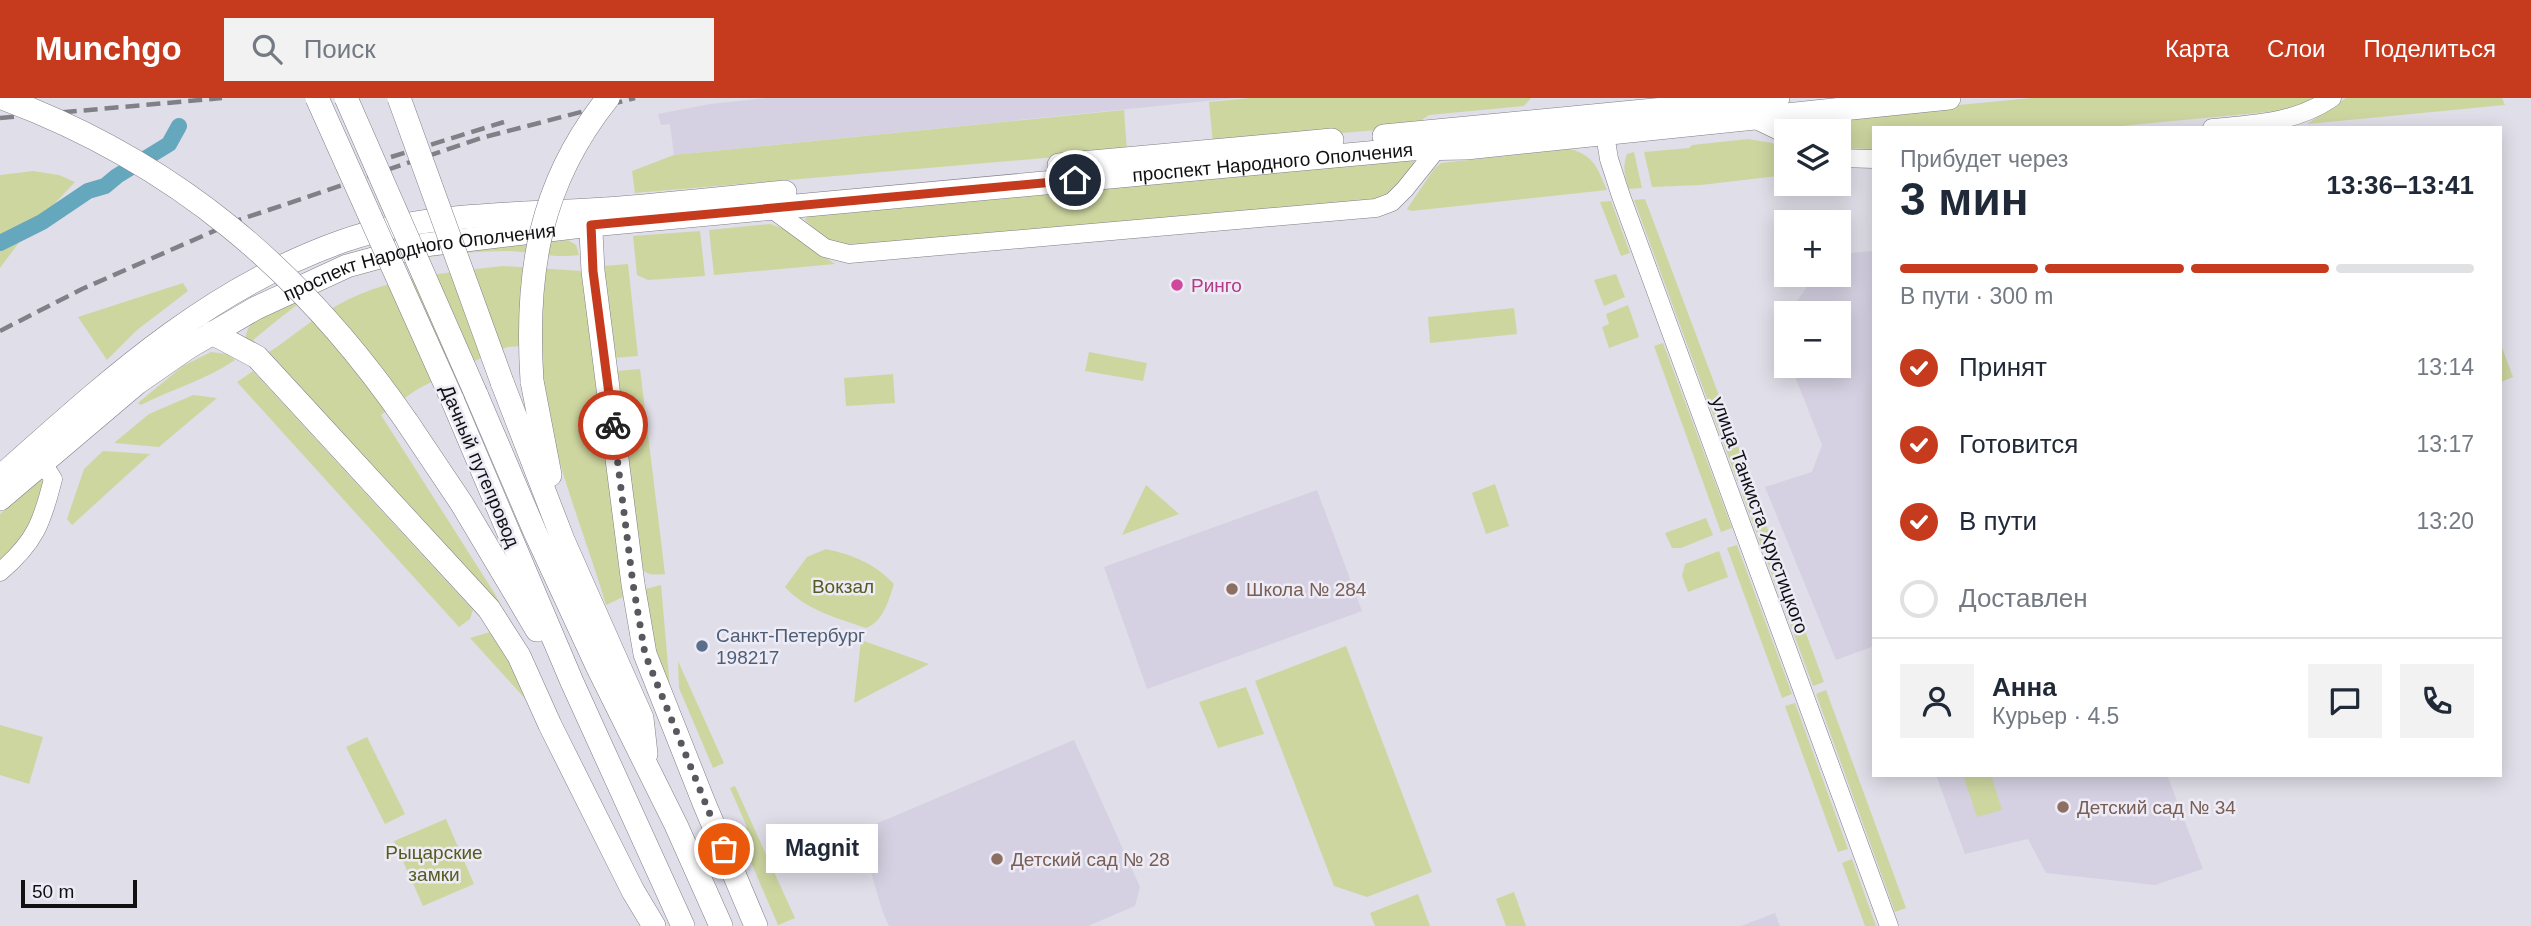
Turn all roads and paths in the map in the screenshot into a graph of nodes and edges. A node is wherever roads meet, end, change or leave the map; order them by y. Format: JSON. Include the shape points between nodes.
{"nodes":[{"id":1,"x":2,"y":98,"type":"edge"},
{"id":2,"x":317,"y":98,"type":"edge"},
{"id":3,"x":346,"y":98,"type":"edge"},
{"id":4,"x":399,"y":98,"type":"edge"},
{"id":5,"x":608,"y":98,"type":"edge"},
{"id":6,"x":1778,"y":98,"type":"edge"},
{"id":7,"x":1949,"y":98,"type":"edge"},
{"id":8,"x":2332,"y":98,"type":"edge"},
{"id":9,"x":1756,"y":120,"type":"junction"},
{"id":10,"x":1604,"y":125,"type":"junction"},
{"id":11,"x":2230,"y":126,"type":"edge"},
{"id":12,"x":1774,"y":129,"type":"edge"},
{"id":13,"x":1437,"y":149,"type":"junction"},
{"id":14,"x":1851,"y":158,"type":"edge"},
{"id":15,"x":1872,"y":159,"type":"edge"},
{"id":16,"x":772,"y":209,"type":"junction"},
{"id":17,"x":590,"y":217,"type":"junction"},
{"id":18,"x":212,"y":333,"type":"junction"},
{"id":19,"x":38,"y":455,"type":"junction"},
{"id":20,"x":0,"y":477,"type":"edge"},
{"id":21,"x":0,"y":499,"type":"edge"},
{"id":22,"x":563,"y":540,"type":"junction"},
{"id":23,"x":0,"y":572,"type":"edge"},
{"id":24,"x":572,"y":682,"type":"junction"},
{"id":25,"x":648,"y":771,"type":"junction"},
{"id":26,"x":654,"y":926,"type":"edge"},
{"id":27,"x":683,"y":926,"type":"edge"},
{"id":28,"x":721,"y":926,"type":"edge"},
{"id":29,"x":756,"y":926,"type":"edge"},
{"id":30,"x":1889,"y":926,"type":"edge"}],
"edges":[{"from":1,"to":24,"type":"main road","bridge":true,"via":[[98,139],[163,177],[253,245],[302,293],[359,356],[426,448]]},
{"from":2,"to":24,"type":"main road","name":"Дачный путепровод","bridge":true},
{"from":3,"to":25,"type":"main road","name":"Дачный путепровод","bridge":true,"via":[[535,532]]},
{"from":4,"to":22,"type":"main road","bridge":true},
{"from":5,"to":22,"type":"main road","bridge":true,"via":[[582,133],[546,213],[530,294],[532,381]]},
{"from":6,"to":10,"type":"main road","name":"проспект Народного Ополчения"},
{"from":7,"to":9,"type":"main road","name":"проспект Народного Ополчения"},
{"from":8,"to":11,"type":"street","via":[[2307,113]]},
{"from":9,"to":10,"type":"main road","name":"проспект Народного Ополчения"},
{"from":9,"to":12,"type":"street"},
{"from":10,"to":13,"type":"main road","name":"проспект Народного Ополчения"},
{"from":10,"to":17,"type":"main road","name":"проспект Народного Ополчения"},
{"from":10,"to":30,"type":"street","name":"улица Танкиста Хрустицкого","via":[[1621,196]]},
{"from":13,"to":16,"type":"main road","name":"проспект Народного Ополчения"},
{"from":13,"to":16,"type":"street","via":[[1392,202],[1376,208],[849,254],[825,248]]},
{"from":14,"to":15,"type":"street"},
{"from":16,"to":17,"type":"main road","name":"проспект Народного Ополчения"},
{"from":17,"to":18,"type":"main road","name":"проспект Народного Ополчения","via":[[424,245],[348,266]]},
{"from":17,"to":19,"type":"main road","name":"проспект Народного Ополчения","via":[[501,214],[427,221],[345,240],[305,255],[185,322],[120,371]]},
{"from":17,"to":29,"type":"main road","via":[[593,271],[645,654]]},
{"from":18,"to":19,"type":"main road","name":"проспект Народного Ополчения"},
{"from":18,"to":26,"type":"main road","via":[[257,357],[489,609],[519,656]]},
{"from":19,"to":20,"type":"main road","name":"проспект Народного Ополчения"},
{"from":19,"to":21,"type":"main road","name":"проспект Народного Ополчения"},
{"from":19,"to":23,"type":"street","via":[[53,479],[38,527],[31,541]]},
{"from":22,"to":25,"type":"main road","via":[[642,718]]},
{"from":24,"to":27,"type":"main road","name":"Дачный путепровод"},
{"from":25,"to":28,"type":"main road","name":"Дачный путепровод"}]}
